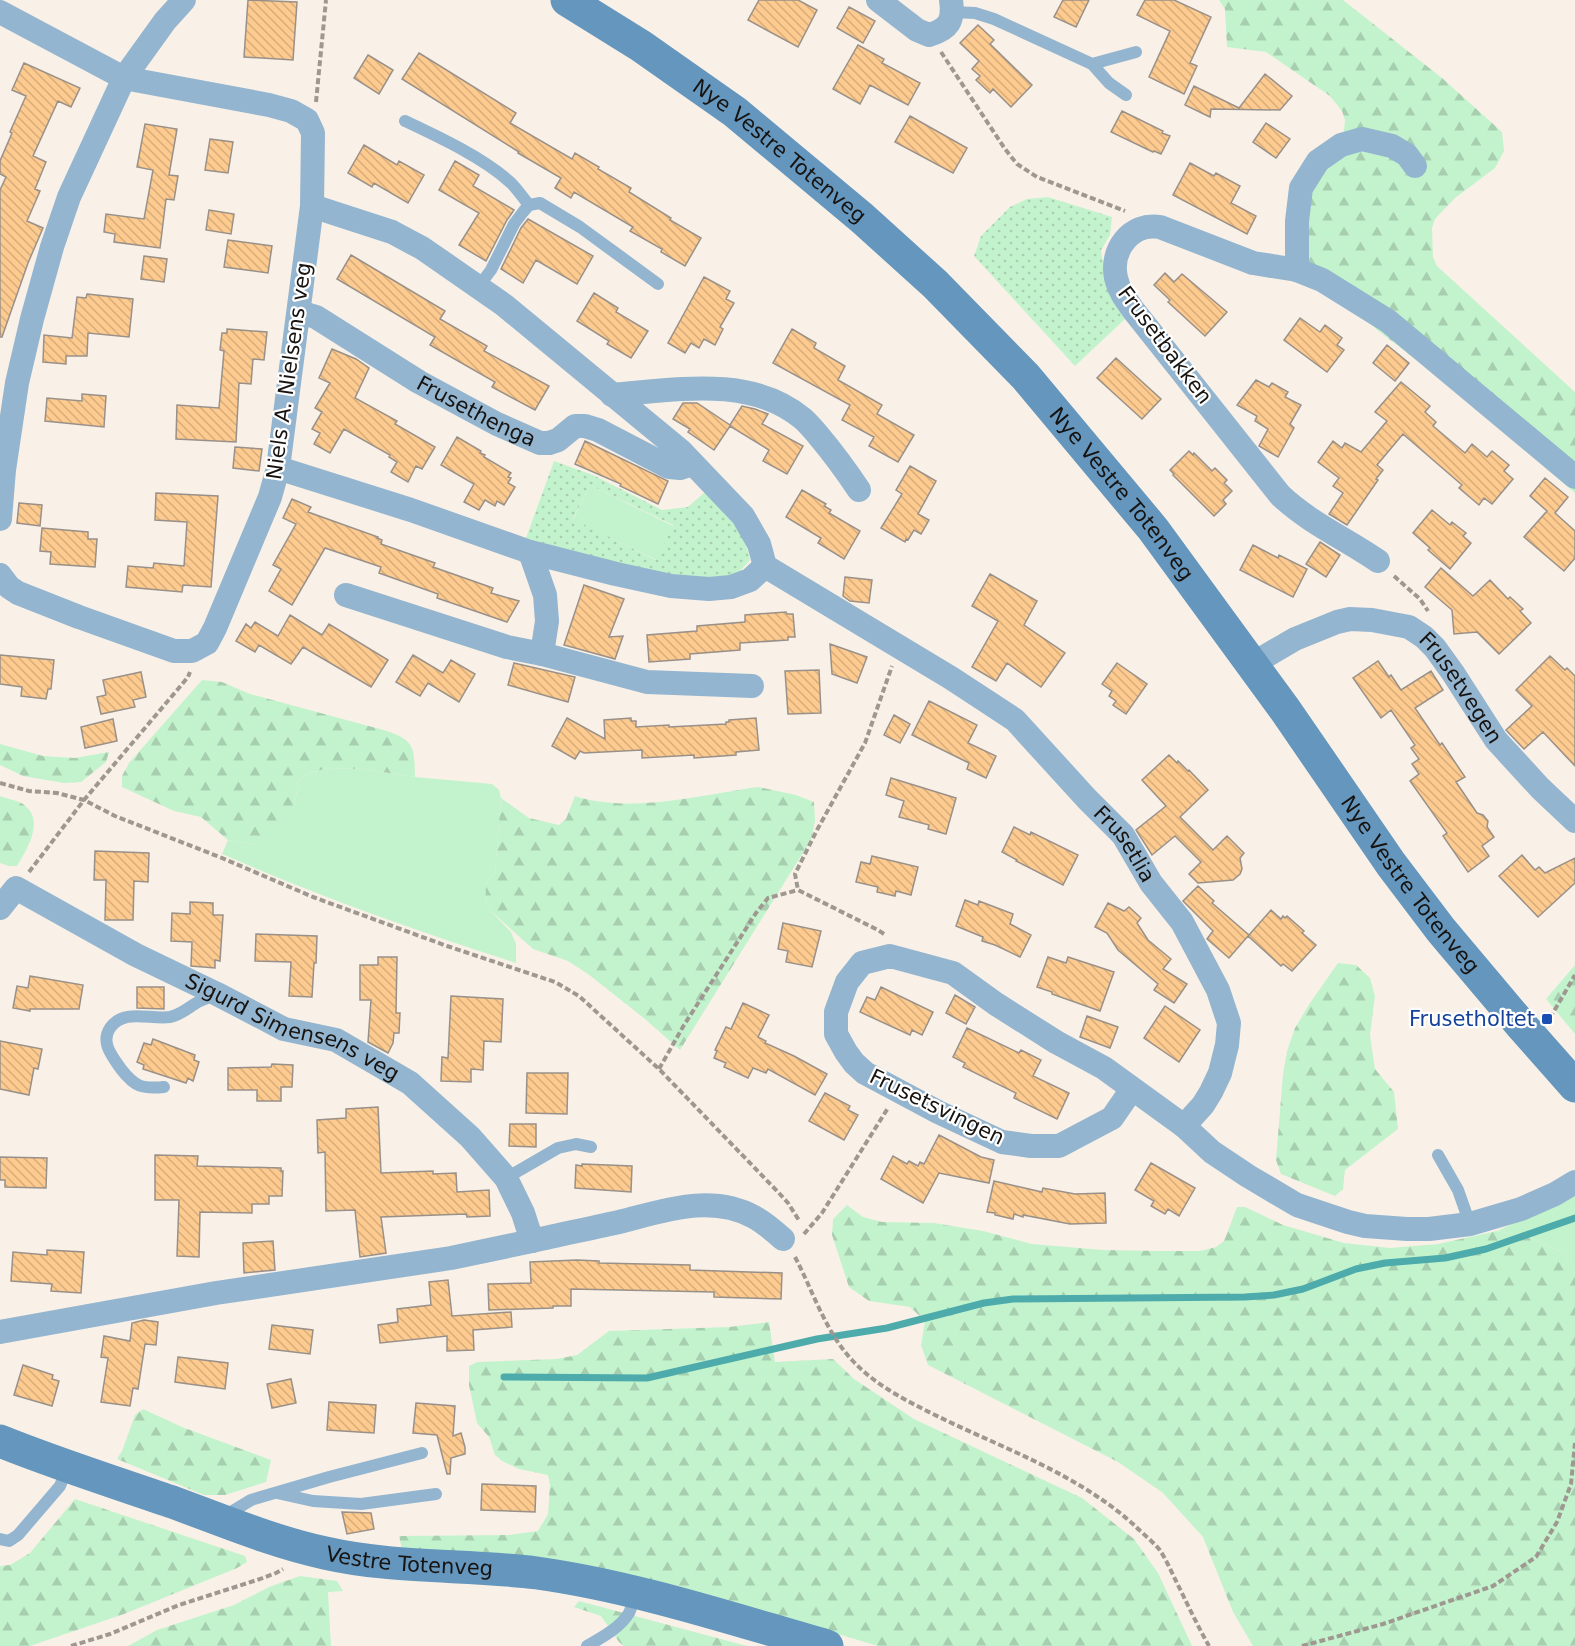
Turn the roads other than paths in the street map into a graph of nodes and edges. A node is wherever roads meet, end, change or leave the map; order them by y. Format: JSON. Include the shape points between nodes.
{"nodes":[{"id":1,"x":184,"y":0,"type":"edge"},
{"id":2,"x":567,"y":0,"type":"edge"},
{"id":3,"x":878,"y":0,"type":"edge"},
{"id":4,"x":952,"y":6,"type":"edge"},
{"id":5,"x":0,"y":12,"type":"edge"},
{"id":6,"x":1136,"y":52,"type":"dead end"},
{"id":7,"x":1092,"y":64,"type":"junction"},
{"id":8,"x":124,"y":78,"type":"junction"},
{"id":9,"x":1126,"y":95,"type":"dead end"},
{"id":10,"x":405,"y":121,"type":"dead end"},
{"id":11,"x":1415,"y":166,"type":"dead end"},
{"id":12,"x":312,"y":206,"type":"junction"},
{"id":13,"x":529,"y":206,"type":"junction"},
{"id":14,"x":1297,"y":270,"type":"junction"},
{"id":15,"x":658,"y":284,"type":"dead end"},
{"id":16,"x":479,"y":286,"type":"junction"},
{"id":17,"x":298,"y":312,"type":"junction"},
{"id":18,"x":612,"y":395,"type":"junction"},
{"id":19,"x":692,"y":464,"type":"junction"},
{"id":20,"x":278,"y":468,"type":"junction"},
{"id":21,"x":1575,"y":477,"type":"edge"},
{"id":22,"x":859,"y":490,"type":"dead end"},
{"id":23,"x":0,"y":519,"type":"edge"},
{"id":24,"x":530,"y":552,"type":"junction"},
{"id":25,"x":1378,"y":561,"type":"road end"},
{"id":26,"x":765,"y":566,"type":"junction"},
{"id":27,"x":0,"y":575,"type":"edge"},
{"id":28,"x":346,"y":595,"type":"dead end"},
{"id":29,"x":542,"y":654,"type":"junction"},
{"id":30,"x":1252,"y":664,"type":"junction"},
{"id":31,"x":752,"y":686,"type":"dead end"},
{"id":32,"x":1575,"y":821,"type":"edge"},
{"id":33,"x":0,"y":908,"type":"edge"},
{"id":34,"x":217,"y":994,"type":"junction"},
{"id":35,"x":1575,"y":1086,"type":"edge"},
{"id":36,"x":164,"y":1087,"type":"dead end"},
{"id":37,"x":1132,"y":1089,"type":"junction"},
{"id":38,"x":1184,"y":1126,"type":"junction"},
{"id":39,"x":591,"y":1147,"type":"dead end"},
{"id":40,"x":1438,"y":1155,"type":"dead end"},
{"id":41,"x":506,"y":1178,"type":"junction"},
{"id":42,"x":1574,"y":1182,"type":"edge"},
{"id":43,"x":1470,"y":1224,"type":"junction"},
{"id":44,"x":532,"y":1241,"type":"junction"},
{"id":45,"x":787,"y":1245,"type":"road end"},
{"id":46,"x":0,"y":1332,"type":"edge"},
{"id":47,"x":0,"y":1441,"type":"edge"},
{"id":48,"x":422,"y":1453,"type":"dead end"},
{"id":49,"x":68,"y":1465,"type":"junction"},
{"id":50,"x":276,"y":1493,"type":"junction"},
{"id":51,"x":436,"y":1494,"type":"dead end"},
{"id":52,"x":219,"y":1519,"type":"junction"},
{"id":53,"x":0,"y":1539,"type":"edge"},
{"id":54,"x":636,"y":1593,"type":"junction"},
{"id":55,"x":587,"y":1646,"type":"edge"},
{"id":56,"x":828,"y":1646,"type":"edge"}],
"edges":[{"from":1,"to":8,"type":"street"},
{"from":2,"to":30,"type":"main road","name":"Nye Vestre Totenveg","via":[[735,112],[935,284],[1026,377],[1146,520]]},
{"from":3,"to":4,"type":"street","via":[[929,35],[949,24]]},
{"from":4,"to":7,"type":"lane","via":[[994,19]]},
{"from":5,"to":8,"type":"street"},
{"from":6,"to":7,"type":"lane"},
{"from":7,"to":9,"type":"lane"},
{"from":8,"to":12,"type":"street","name":"Niels A. Nielsens veg","via":[[269,105],[307,120],[314,133]]},
{"from":8,"to":23,"type":"street","via":[[69,197],[52,247],[17,383]]},
{"from":10,"to":13,"type":"lane","via":[[482,162],[511,183]]},
{"from":11,"to":14,"type":"street","via":[[1407,155],[1392,146],[1362,139],[1341,145],[1318,161],[1301,188]]},
{"from":12,"to":16,"type":"street","via":[[392,232]]},
{"from":12,"to":17,"type":"street","name":"Niels A. Nielsens veg"},
{"from":13,"to":15,"type":"lane","via":[[540,203]]},
{"from":13,"to":16,"type":"lane","via":[[514,224]]},
{"from":14,"to":21,"type":"street","via":[[1323,280],[1388,321]]},
{"from":14,"to":25,"type":"street","name":"Frusetbakken","via":[[1254,263],[1149,225],[1132,232],[1116,259],[1120,292],[1280,495]]},
{"from":16,"to":18,"type":"street"},
{"from":17,"to":19,"type":"street","name":"Frusethenga","via":[[316,317],[420,382],[540,444],[558,440],[575,426],[585,426],[669,467]]},
{"from":17,"to":20,"type":"street","name":"Niels A. Nielsens veg"},
{"from":18,"to":19,"type":"street"},
{"from":18,"to":22,"type":"street","via":[[725,389],[758,395],[786,406],[804,419],[840,460]]},
{"from":19,"to":26,"type":"street","via":[[742,516],[759,544]]},
{"from":20,"to":24,"type":"street"},
{"from":20,"to":27,"type":"street","name":"Niels A. Nielsens veg","via":[[270,497],[215,628],[207,643],[192,651],[174,651],[43,604],[9,587]]},
{"from":24,"to":26,"type":"street","via":[[672,586],[709,589],[750,580]]},
{"from":24,"to":29,"type":"street","via":[[545,595],[547,621]]},
{"from":26,"to":38,"type":"street","name":"Frusetlia","via":[[1015,720],[1123,835],[1151,883],[1182,922],[1218,990],[1229,1023],[1220,1073],[1203,1105]]},
{"from":28,"to":29,"type":"street","via":[[507,647]]},
{"from":29,"to":31,"type":"street","via":[[647,682]]},
{"from":30,"to":32,"type":"street","name":"Frusetvegen","via":[[1295,639],[1336,622],[1372,620],[1409,627],[1435,648],[1496,740]]},
{"from":30,"to":35,"type":"main road","name":"Nye Vestre Totenveg","via":[[1441,930]]},
{"from":33,"to":34,"type":"street","name":"Sigurd Simensens veg","via":[[16,888],[136,956]]},
{"from":34,"to":36,"type":"lane","via":[[178,1015],[122,1017],[108,1032],[109,1052],[130,1080],[147,1088]]},
{"from":34,"to":41,"type":"street","name":"Sigurd Simensens veg","via":[[284,1029],[336,1040],[410,1083],[470,1137]]},
{"from":37,"to":37,"type":"street","name":"Frusetsvingen","via":[[1104,1068],[996,1005],[953,973],[890,956],[862,963],[847,982],[836,1012],[836,1034],[854,1064],[865,1073],[1002,1142],[1059,1146],[1112,1118]]},
{"from":37,"to":38,"type":"street","name":"Frusetsvingen"},
{"from":38,"to":43,"type":"street","via":[[1212,1152],[1248,1176],[1297,1205],[1325,1215],[1387,1228],[1429,1229]]},
{"from":39,"to":41,"type":"lane","via":[[576,1144],[558,1148]]},
{"from":40,"to":43,"type":"lane","via":[[1458,1190]]},
{"from":41,"to":44,"type":"street","name":"Sigurd Simensens veg"},
{"from":42,"to":43,"type":"street","via":[[1521,1209]]},
{"from":44,"to":45,"type":"street","via":[[680,1206],[706,1204],[730,1207],[753,1216]]},
{"from":44,"to":46,"type":"street","via":[[451,1258],[216,1293]]},
{"from":47,"to":49,"type":"main road","name":"Vestre Totenveg"},
{"from":48,"to":50,"type":"lane"},
{"from":49,"to":52,"type":"main road","name":"Vestre Totenveg"},
{"from":49,"to":53,"type":"lane","via":[[60,1486],[18,1535],[9,1541]]},
{"from":50,"to":51,"type":"lane","via":[[314,1501],[362,1504]]},
{"from":50,"to":52,"type":"lane","via":[[250,1500]]},
{"from":52,"to":54,"type":"main road","name":"Vestre Totenveg","via":[[350,1558],[536,1573]]},
{"from":54,"to":55,"type":"lane","via":[[621,1622]]},
{"from":54,"to":56,"type":"main road","name":"Vestre Totenveg"}]}
